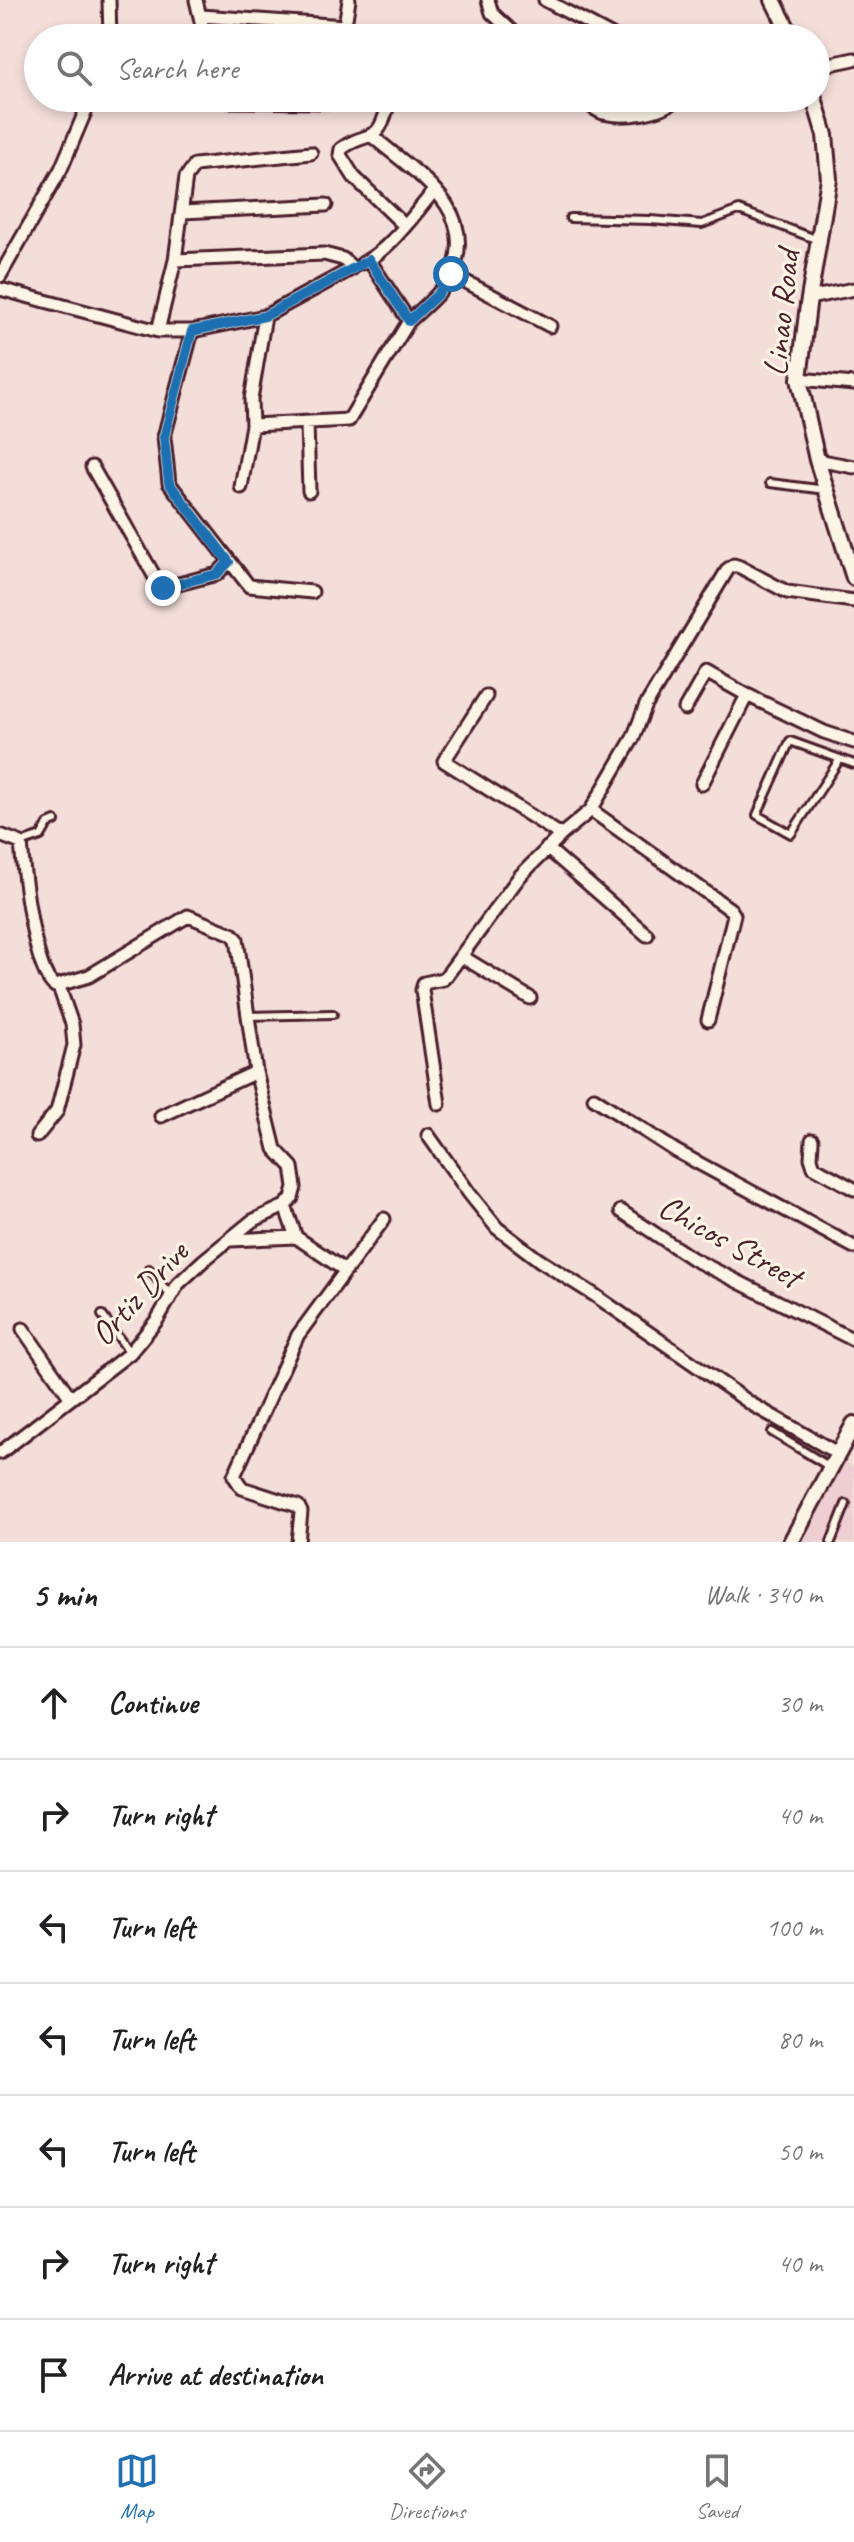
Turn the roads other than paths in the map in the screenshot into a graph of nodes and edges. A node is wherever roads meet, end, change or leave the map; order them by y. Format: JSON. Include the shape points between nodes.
{"nodes":[{"id":1,"x":109,"y":0,"type":"edge"},
{"id":2,"x":196,"y":0,"type":"edge"},
{"id":3,"x":349,"y":0,"type":"edge"},
{"id":4,"x":488,"y":0,"type":"edge"},
{"id":5,"x":545,"y":0,"type":"edge"},
{"id":6,"x":773,"y":0,"type":"edge"},
{"id":7,"x":201,"y":16,"type":"junction"},
{"id":8,"x":112,"y":24,"type":"edge"},
{"id":9,"x":202,"y":24,"type":"edge"},
{"id":10,"x":272,"y":24,"type":"edge"},
{"id":11,"x":345,"y":24,"type":"edge"},
{"id":12,"x":504,"y":24,"type":"edge"},
{"id":13,"x":590,"y":24,"type":"edge"},
{"id":14,"x":785,"y":24,"type":"edge"},
{"id":15,"x":854,"y":59,"type":"edge"},
{"id":16,"x":830,"y":64,"type":"edge"},
{"id":17,"x":85,"y":112,"type":"edge"},
{"id":18,"x":386,"y":112,"type":"edge"},
{"id":19,"x":611,"y":112,"type":"edge"},
{"id":20,"x":636,"y":112,"type":"edge"},
{"id":21,"x":818,"y":112,"type":"edge"},
{"id":22,"x":372,"y":136,"type":"junction"},
{"id":23,"x":311,"y":153,"type":"dead end"},
{"id":24,"x":435,"y":190,"type":"junction"},
{"id":25,"x":326,"y":205,"type":"dead end"},
{"id":26,"x":182,"y":212,"type":"junction"},
{"id":27,"x":570,"y":218,"type":"dead end"},
{"id":28,"x":405,"y":226,"type":"junction"},
{"id":29,"x":818,"y":240,"type":"junction"},
{"id":30,"x":175,"y":260,"type":"junction"},
{"id":31,"x":369,"y":260,"type":"junction"},
{"id":32,"x":353,"y":268,"type":"junction"},
{"id":33,"x":451,"y":274,"type":"junction"},
{"id":34,"x":0,"y":276,"type":"edge"},
{"id":35,"x":0,"y":289,"type":"edge"},
{"id":36,"x":854,"y":289,"type":"edge"},
{"id":37,"x":809,"y":298,"type":"junction"},
{"id":38,"x":265,"y":316,"type":"junction"},
{"id":39,"x":409,"y":321,"type":"junction"},
{"id":40,"x":550,"y":326,"type":"dead end"},
{"id":41,"x":158,"y":331,"type":"junction"},
{"id":42,"x":192,"y":331,"type":"junction"},
{"id":43,"x":799,"y":379,"type":"junction"},
{"id":44,"x":854,"y":384,"type":"edge"},
{"id":45,"x":307,"y":423,"type":"junction"},
{"id":46,"x":252,"y":425,"type":"junction"},
{"id":47,"x":817,"y":460,"type":"junction"},
{"id":48,"x":92,"y":467,"type":"dead end"},
{"id":49,"x":854,"y":467,"type":"edge"},
{"id":50,"x":770,"y":483,"type":"dead end"},
{"id":51,"x":241,"y":487,"type":"dead end"},
{"id":52,"x":826,"y":490,"type":"junction"},
{"id":53,"x":309,"y":491,"type":"dead end"},
{"id":54,"x":229,"y":562,"type":"junction"},
{"id":55,"x":854,"y":578,"type":"edge"},
{"id":56,"x":312,"y":592,"type":"dead end"},
{"id":57,"x":854,"y":601,"type":"edge"},
{"id":58,"x":747,"y":695,"type":"junction"},
{"id":59,"x":486,"y":696,"type":"dead end"},
{"id":60,"x":685,"y":709,"type":"dead end"},
{"id":61,"x":854,"y":742,"type":"edge"},
{"id":62,"x":840,"y":759,"type":"junction"},
{"id":63,"x":854,"y":764,"type":"edge"},
{"id":64,"x":702,"y":784,"type":"dead end"},
{"id":65,"x":591,"y":810,"type":"junction"},
{"id":66,"x":55,"y":821,"type":"dead end"},
{"id":67,"x":0,"y":835,"type":"edge"},
{"id":68,"x":561,"y":835,"type":"junction"},
{"id":69,"x":21,"y":843,"type":"junction"},
{"id":70,"x":547,"y":848,"type":"junction"},
{"id":71,"x":647,"y":935,"type":"dead end"},
{"id":72,"x":461,"y":956,"type":"junction"},
{"id":73,"x":59,"y":987,"type":"junction"},
{"id":74,"x":530,"y":998,"type":"dead end"},
{"id":75,"x":333,"y":1014,"type":"dead end"},
{"id":76,"x":248,"y":1016,"type":"junction"},
{"id":77,"x":708,"y":1020,"type":"dead end"},
{"id":78,"x":256,"y":1072,"type":"junction"},
{"id":79,"x":594,"y":1098,"type":"dead end"},
{"id":80,"x":439,"y":1104,"type":"dead end"},
{"id":81,"x":161,"y":1116,"type":"dead end"},
{"id":82,"x":428,"y":1135,"type":"dead end"},
{"id":83,"x":37,"y":1136,"type":"dead end"},
{"id":84,"x":812,"y":1140,"type":"dead end"},
{"id":85,"x":854,"y":1189,"type":"edge"},
{"id":86,"x":281,"y":1207,"type":"junction"},
{"id":87,"x":621,"y":1211,"type":"dead end"},
{"id":88,"x":384,"y":1219,"type":"dead end"},
{"id":89,"x":264,"y":1237,"type":"junction"},
{"id":90,"x":296,"y":1237,"type":"junction"},
{"id":91,"x":229,"y":1240,"type":"junction"},
{"id":92,"x":854,"y":1247,"type":"edge"},
{"id":93,"x":149,"y":1269,"type":"dead end"},
{"id":94,"x":346,"y":1271,"type":"junction"},
{"id":95,"x":171,"y":1296,"type":"junction"},
{"id":96,"x":102,"y":1315,"type":"dead end"},
{"id":97,"x":23,"y":1329,"type":"dead end"},
{"id":98,"x":854,"y":1340,"type":"edge"},
{"id":99,"x":130,"y":1353,"type":"junction"},
{"id":100,"x":70,"y":1397,"type":"junction"},
{"id":101,"x":853,"y":1426,"type":"edge"},
{"id":102,"x":772,"y":1432,"type":"dead end"},
{"id":103,"x":0,"y":1453,"type":"edge"},
{"id":104,"x":837,"y":1453,"type":"junction"},
{"id":105,"x":830,"y":1467,"type":"junction"},
{"id":106,"x":846,"y":1504,"type":"dead end"},
{"id":107,"x":298,"y":1542,"type":"edge"},
{"id":108,"x":791,"y":1542,"type":"edge"},
{"id":109,"x":831,"y":1542,"type":"edge"}],
"edges":[{"from":1,"to":8,"type":"street"},
{"from":2,"to":7,"type":"street"},
{"from":3,"to":11,"type":"street"},
{"from":4,"to":12,"type":"street"},
{"from":5,"to":13,"type":"street"},
{"from":6,"to":14,"type":"street"},
{"from":7,"to":9,"type":"street"},
{"from":7,"to":10,"type":"street"},
{"from":15,"to":16,"type":"street"},
{"from":17,"to":34,"type":"street","via":[[61,169]]},
{"from":18,"to":22,"type":"street","via":[[382,128]]},
{"from":19,"to":20,"type":"street"},
{"from":21,"to":29,"type":"street","name":"Linao Road","via":[[829,179]]},
{"from":22,"to":24,"type":"street"},
{"from":22,"to":28,"type":"street","via":[[346,144],[340,155],[354,177]]},
{"from":23,"to":26,"type":"street","via":[[195,165],[186,177]]},
{"from":24,"to":28,"type":"street"},
{"from":24,"to":33,"type":"street","via":[[452,210],[460,237]]},
{"from":25,"to":26,"type":"street"},
{"from":26,"to":30,"type":"street"},
{"from":27,"to":29,"type":"lane","via":[[702,224],[739,210]]},
{"from":28,"to":31,"type":"street"},
{"from":29,"to":37,"type":"street","name":"Linao Road"},
{"from":30,"to":32,"type":"street","via":[[324,254]]},
{"from":30,"to":41,"type":"street"},
{"from":31,"to":32,"type":"street"},
{"from":31,"to":39,"type":"street"},
{"from":32,"to":38,"type":"street"},
{"from":33,"to":39,"type":"street"},
{"from":33,"to":40,"type":"street"},
{"from":35,"to":41,"type":"street"},
{"from":36,"to":37,"type":"street"},
{"from":37,"to":43,"type":"street","name":"Linao Road"},
{"from":38,"to":42,"type":"street"},
{"from":38,"to":46,"type":"street","via":[[251,399]]},
{"from":39,"to":45,"type":"street","via":[[349,420]]},
{"from":41,"to":42,"type":"street"},
{"from":42,"to":54,"type":"street","via":[[164,437],[169,483]]},
{"from":43,"to":44,"type":"street"},
{"from":43,"to":47,"type":"street","name":"Linao Road"},
{"from":45,"to":46,"type":"street"},
{"from":45,"to":53,"type":"street"},
{"from":46,"to":51,"type":"street"},
{"from":47,"to":49,"type":"street"},
{"from":47,"to":52,"type":"street","name":"Linao Road"},
{"from":48,"to":54,"type":"street","via":[[160,586],[217,574]]},
{"from":50,"to":52,"type":"lane"},
{"from":52,"to":55,"type":"street","name":"Linao Road"},
{"from":54,"to":56,"type":"street","via":[[251,586]]},
{"from":57,"to":65,"type":"street","via":[[787,592],[740,567],[728,569],[646,705]]},
{"from":58,"to":60,"type":"street","via":[[706,672]]},
{"from":58,"to":61,"type":"street"},
{"from":58,"to":64,"type":"street"},
{"from":59,"to":68,"type":"street","via":[[444,761]]},
{"from":62,"to":62,"type":"lane","via":[[790,741],[757,815],[791,834]]},
{"from":62,"to":63,"type":"lane"},
{"from":65,"to":68,"type":"street"},
{"from":65,"to":77,"type":"street","via":[[734,915]]},
{"from":66,"to":69,"type":"lane","via":[[41,836]]},
{"from":67,"to":69,"type":"street"},
{"from":68,"to":70,"type":"street"},
{"from":69,"to":73,"type":"street","via":[[36,944],[47,981]]},
{"from":70,"to":71,"type":"street"},
{"from":70,"to":72,"type":"street"},
{"from":72,"to":74,"type":"street"},
{"from":72,"to":80,"type":"street","via":[[443,979],[426,982],[422,990]]},
{"from":73,"to":76,"type":"street","via":[[89,976],[188,916],[237,939]]},
{"from":73,"to":83,"type":"street","via":[[74,1045],[57,1111]]},
{"from":75,"to":76,"type":"lane"},
{"from":76,"to":78,"type":"street"},
{"from":78,"to":81,"type":"street"},
{"from":78,"to":86,"type":"street","via":[[275,1149],[295,1178],[292,1198]]},
{"from":79,"to":92,"type":"street","via":[[676,1151]]},
{"from":82,"to":104,"type":"street","via":[[497,1228],[753,1405]]},
{"from":84,"to":85,"type":"street","via":[[814,1167]]},
{"from":86,"to":89,"type":"street"},
{"from":86,"to":90,"type":"street"},
{"from":86,"to":91,"type":"street","name":"Ortiz Drive"},
{"from":87,"to":98,"type":"street","name":"Chicos Street","via":[[693,1259]]},
{"from":88,"to":94,"type":"street"},
{"from":89,"to":90,"type":"street"},
{"from":89,"to":91,"type":"street"},
{"from":90,"to":94,"type":"street"},
{"from":91,"to":95,"type":"street","name":"Ortiz Drive"},
{"from":93,"to":95,"type":"lane"},
{"from":94,"to":107,"type":"street","via":[[298,1335],[234,1476],[242,1488],[298,1506]]},
{"from":95,"to":99,"type":"street","name":"Ortiz Drive"},
{"from":96,"to":99,"type":"lane"},
{"from":97,"to":100,"type":"street"},
{"from":99,"to":100,"type":"street","name":"Ortiz Drive"},
{"from":100,"to":103,"type":"street","name":"Ortiz Drive"},
{"from":101,"to":104,"type":"street"},
{"from":102,"to":105,"type":"lane"},
{"from":104,"to":105,"type":"street"},
{"from":105,"to":108,"type":"street"},
{"from":106,"to":109,"type":"lane"}]}
